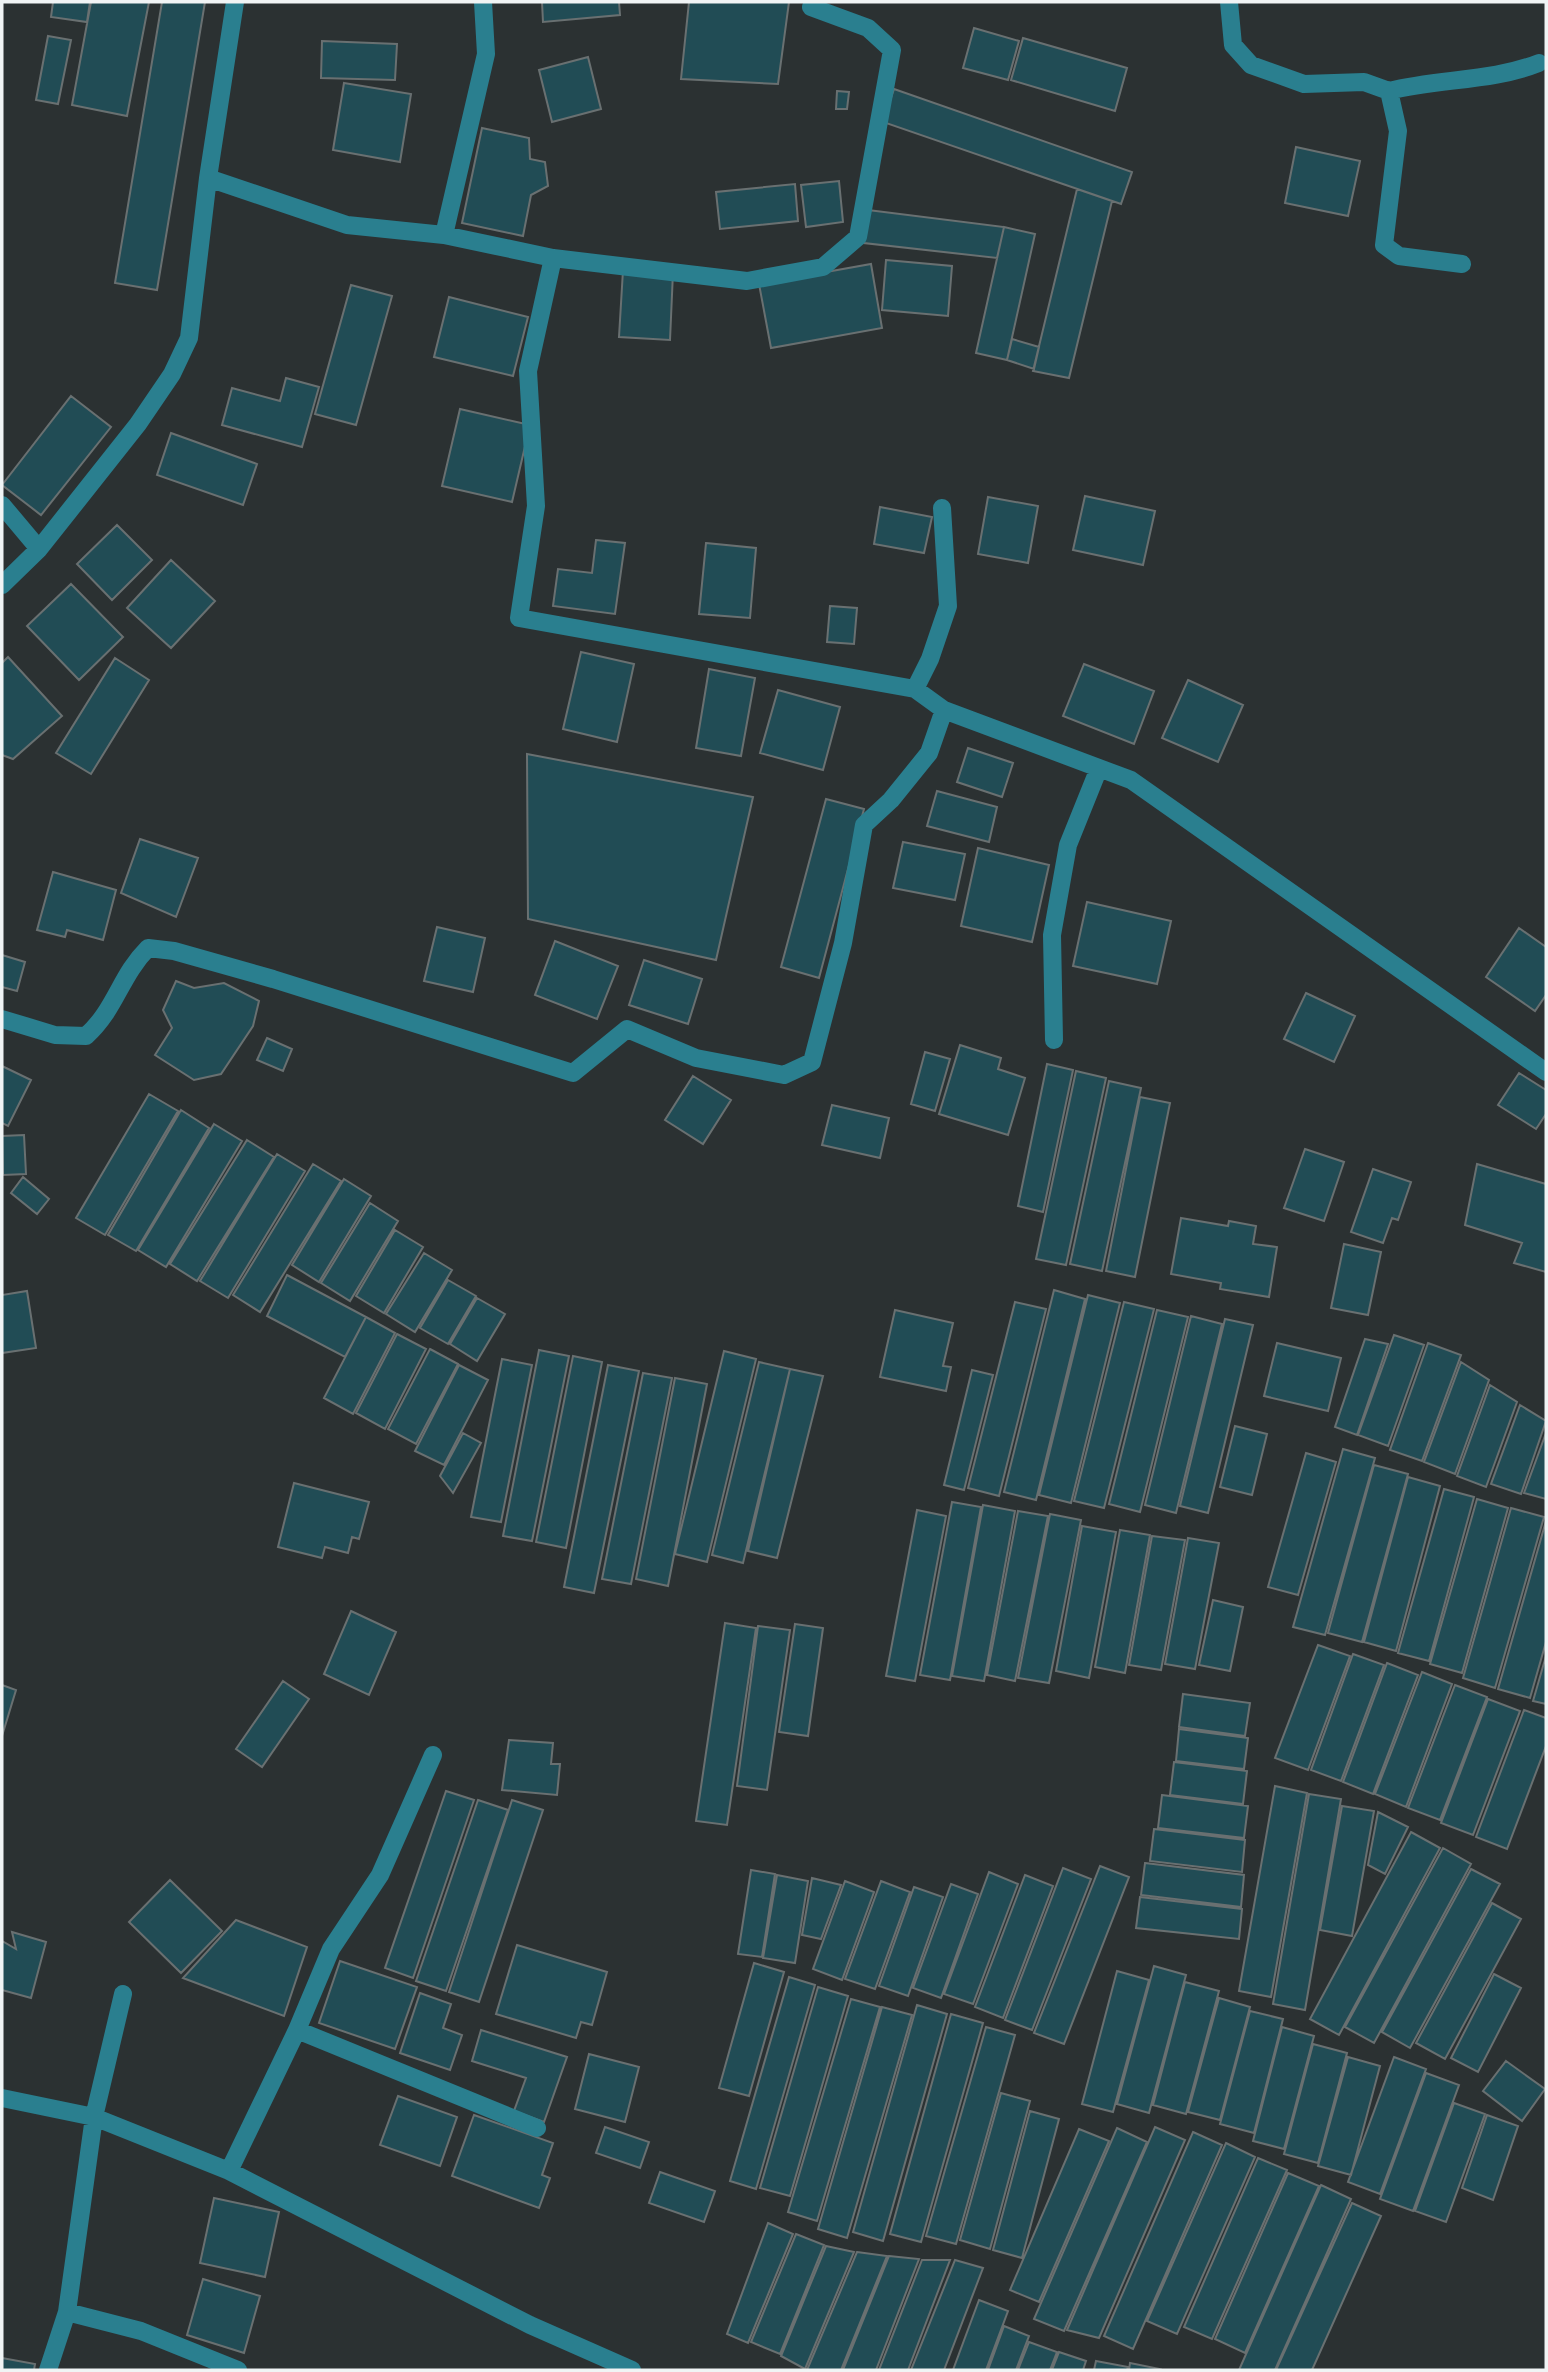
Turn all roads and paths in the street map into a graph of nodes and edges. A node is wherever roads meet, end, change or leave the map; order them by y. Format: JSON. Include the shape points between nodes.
{"nodes":[{"id":1,"x":235,"y":2,"type":"edge"},
{"id":2,"x":483,"y":2,"type":"edge"},
{"id":3,"x":1229,"y":2,"type":"edge"},
{"id":4,"x":811,"y":7,"type":"dead end"},
{"id":5,"x":1539,"y":62,"type":"dead end"},
{"id":6,"x":1389,"y":90,"type":"junction"},
{"id":7,"x":208,"y":178,"type":"junction"},
{"id":8,"x":444,"y":235,"type":"junction"},
{"id":9,"x":553,"y":258,"type":"junction"},
{"id":10,"x":1462,"y":264,"type":"dead end"},
{"id":11,"x":2,"y":505,"type":"edge"},
{"id":12,"x":942,"y":508,"type":"dead end"},
{"id":13,"x":39,"y":549,"type":"junction"},
{"id":14,"x":2,"y":585,"type":"edge"},
{"id":15,"x":915,"y":690,"type":"junction"},
{"id":16,"x":944,"y":710,"type":"junction"},
{"id":17,"x":1099,"y":768,"type":"junction"},
{"id":18,"x":2,"y":1018,"type":"edge"},
{"id":19,"x":1054,"y":1040,"type":"dead end"},
{"id":20,"x":1546,"y":1072,"type":"edge"},
{"id":21,"x":433,"y":1755,"type":"dead end"},
{"id":22,"x":123,"y":1994,"type":"dead end"},
{"id":23,"x":297,"y":2030,"type":"junction"},
{"id":24,"x":2,"y":2098,"type":"edge"},
{"id":25,"x":94,"y":2117,"type":"junction"},
{"id":26,"x":537,"y":2129,"type":"dead end"},
{"id":27,"x":229,"y":2171,"type":"junction"},
{"id":28,"x":67,"y":2312,"type":"junction"},
{"id":29,"x":48,"y":2370,"type":"edge"},
{"id":30,"x":238,"y":2370,"type":"edge"},
{"id":31,"x":632,"y":2370,"type":"edge"}],
"edges":[{"from":1,"to":7,"type":"street"},
{"from":2,"to":8,"type":"street","via":[[486,54]]},
{"from":3,"to":6,"type":"street","via":[[1233,46],[1251,65],[1304,84],[1364,82]]},
{"from":4,"to":9,"type":"street","via":[[868,27],[892,50],[858,237],[823,267],[747,281]]},
{"from":5,"to":6,"type":"street","via":[[1512,73]]},
{"from":6,"to":10,"type":"street","via":[[1398,131],[1384,245],[1399,256]]},
{"from":7,"to":8,"type":"street","via":[[347,225]]},
{"from":7,"to":13,"type":"street","via":[[189,338],[172,374],[138,424]]},
{"from":8,"to":9,"type":"street"},
{"from":9,"to":15,"type":"street","via":[[528,371],[536,506],[519,618]]},
{"from":11,"to":13,"type":"street"},
{"from":12,"to":15,"type":"street","via":[[948,606]]},
{"from":13,"to":14,"type":"street"},
{"from":15,"to":16,"type":"street"},
{"from":16,"to":17,"type":"street"},
{"from":16,"to":18,"type":"street","via":[[929,753],[864,825],[843,943],[812,1062],[784,1075],[696,1058],[627,1029],[573,1073],[273,979],[148,948],[133,963],[103,1020],[86,1036],[55,1035]]},
{"from":17,"to":19,"type":"street","via":[[1068,845],[1055,922]]},
{"from":17,"to":20,"type":"street","via":[[1131,779]]},
{"from":21,"to":23,"type":"street","via":[[380,1875],[331,1949]]},
{"from":22,"to":25,"type":"street"},
{"from":23,"to":26,"type":"street"},
{"from":23,"to":27,"type":"street"},
{"from":24,"to":25,"type":"street"},
{"from":25,"to":27,"type":"street"},
{"from":25,"to":28,"type":"street"},
{"from":27,"to":31,"type":"street","via":[[530,2325]]},
{"from":28,"to":29,"type":"street"},
{"from":28,"to":30,"type":"street","via":[[141,2331]]}]}
